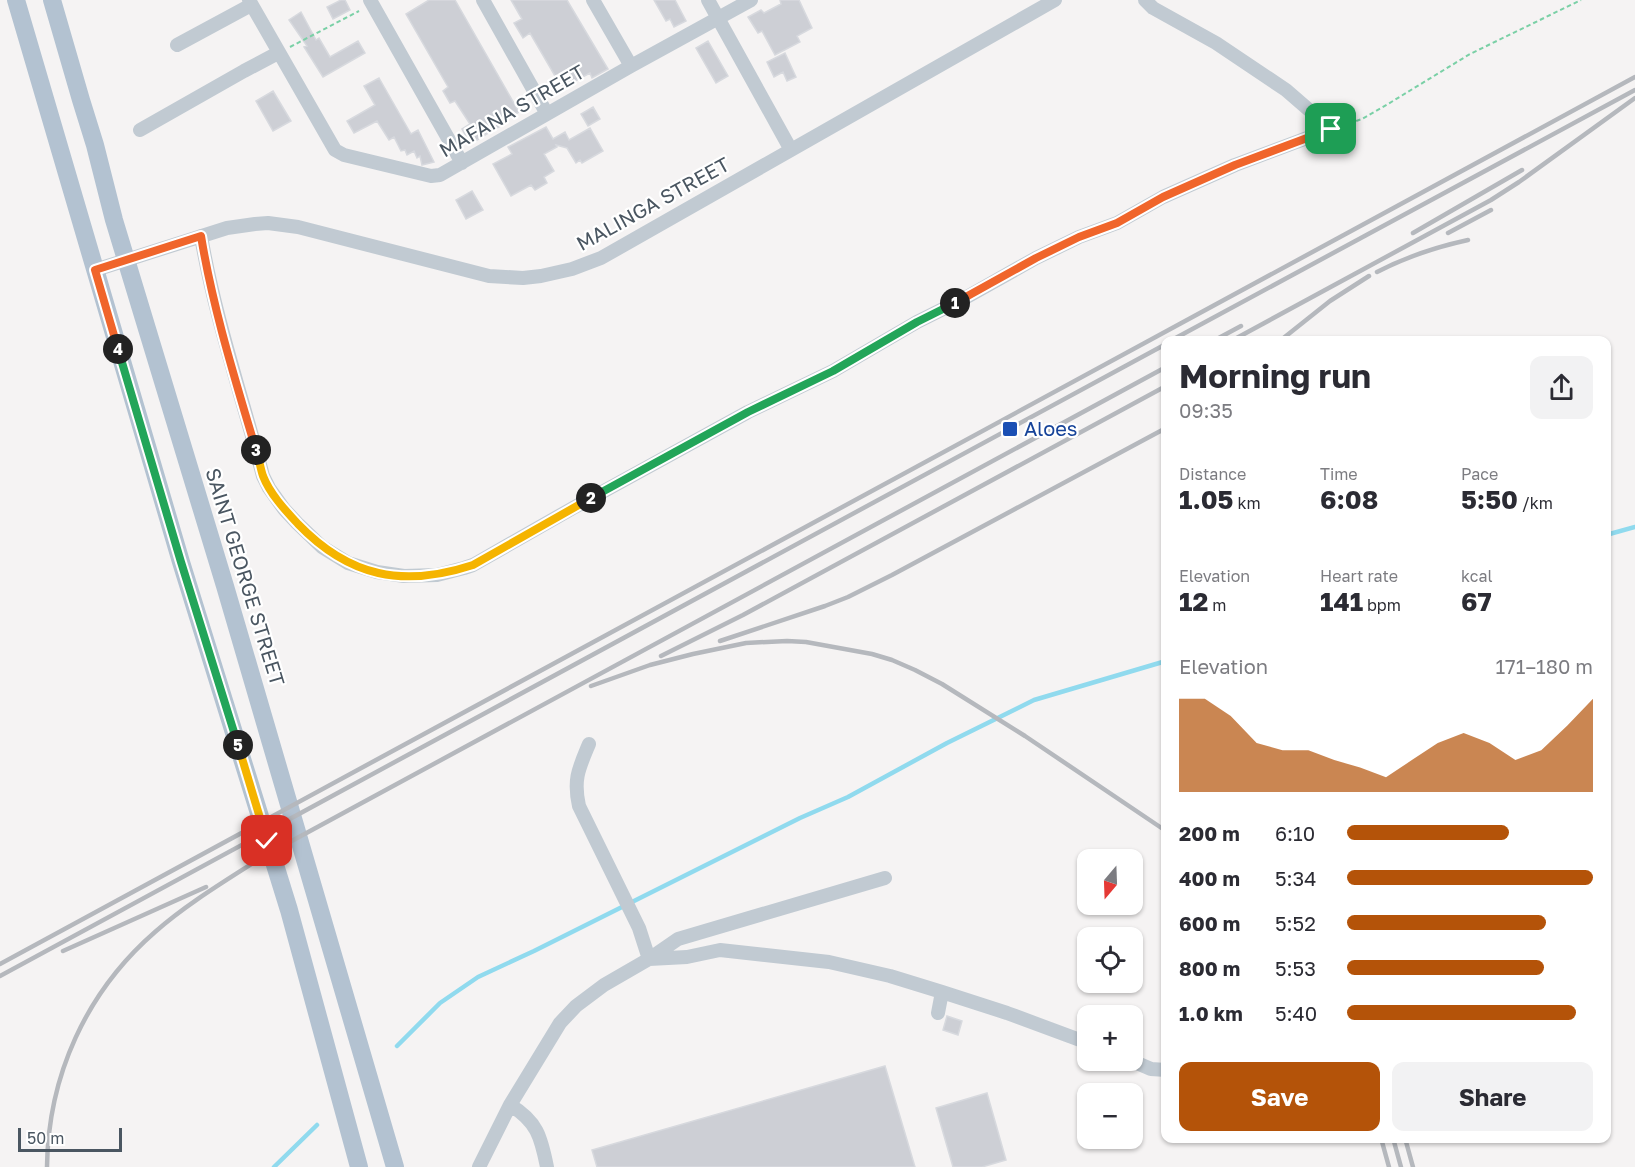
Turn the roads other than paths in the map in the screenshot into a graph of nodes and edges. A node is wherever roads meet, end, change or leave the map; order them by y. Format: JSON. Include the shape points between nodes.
{"nodes":[{"id":1,"x":16,"y":0,"type":"edge"},
{"id":2,"x":52,"y":0,"type":"edge"},
{"id":3,"x":483,"y":0,"type":"edge"},
{"id":4,"x":593,"y":0,"type":"edge"},
{"id":5,"x":708,"y":0,"type":"edge"},
{"id":6,"x":752,"y":0,"type":"edge"},
{"id":7,"x":1055,"y":0,"type":"edge"},
{"id":8,"x":1145,"y":0,"type":"edge"},
{"id":9,"x":250,"y":2,"type":"edge"},
{"id":10,"x":371,"y":2,"type":"edge"},
{"id":11,"x":719,"y":19,"type":"junction"},
{"id":12,"x":177,"y":45,"type":"dead end"},
{"id":13,"x":279,"y":53,"type":"junction"},
{"id":14,"x":631,"y":66,"type":"junction"},
{"id":15,"x":548,"y":114,"type":"junction"},
{"id":16,"x":141,"y":130,"type":"dead end"},
{"id":17,"x":791,"y":150,"type":"junction"},
{"id":18,"x":462,"y":163,"type":"junction"},
{"id":19,"x":201,"y":236,"type":"junction"},
{"id":20,"x":127,"y":260,"type":"junction"},
{"id":21,"x":95,"y":270,"type":"junction"},
{"id":22,"x":589,"y":744,"type":"dead end"},
{"id":23,"x":885,"y":878,"type":"dead end"},
{"id":24,"x":649,"y":959,"type":"junction"},
{"id":25,"x":942,"y":992,"type":"junction"},
{"id":26,"x":938,"y":1013,"type":"dead end"},
{"id":27,"x":1077,"y":1039,"type":"edge"},
{"id":28,"x":1143,"y":1066,"type":"edge"},
{"id":29,"x":1161,"y":1070,"type":"edge"},
{"id":30,"x":510,"y":1105,"type":"junction"},
{"id":31,"x":359,"y":1167,"type":"edge"},
{"id":32,"x":395,"y":1167,"type":"edge"},
{"id":33,"x":479,"y":1167,"type":"edge"},
{"id":34,"x":547,"y":1167,"type":"edge"}],
"edges":[{"from":1,"to":21,"type":"main road"},
{"from":2,"to":20,"type":"main road","name":"SAINT GEORGE STREET"},
{"from":3,"to":15,"type":"street"},
{"from":4,"to":14,"type":"street"},
{"from":5,"to":11,"type":"street"},
{"from":6,"to":11,"type":"street","name":"MAFANA STREET"},
{"from":7,"to":17,"type":"street","name":"MALINGA STREET"},
{"from":8,"to":19,"type":"street","via":[[1278,85],[1331,129],[1235,165],[1036,258],[473,565],[454,571],[393,576],[360,568],[313,539],[284,509],[264,476],[228,356]]},
{"from":9,"to":12,"type":"street","name":"MAFANA STREET"},
{"from":9,"to":13,"type":"street","name":"MAFANA STREET"},
{"from":10,"to":18,"type":"street"},
{"from":11,"to":14,"type":"street","name":"MAFANA STREET"},
{"from":11,"to":17,"type":"street"},
{"from":13,"to":16,"type":"street"},
{"from":13,"to":18,"type":"street","name":"MAFANA STREET","via":[[335,150],[431,176]]},
{"from":14,"to":15,"type":"street","name":"MAFANA STREET"},
{"from":15,"to":18,"type":"street","name":"MAFANA STREET"},
{"from":17,"to":19,"type":"street","name":"MALINGA STREET","via":[[601,258],[541,276],[475,273],[280,224],[241,225]]},
{"from":19,"to":20,"type":"street","name":"MALINGA STREET"},
{"from":20,"to":21,"type":"street","name":"MALINGA STREET"},
{"from":20,"to":32,"type":"main road","name":"SAINT GEORGE STREET"},
{"from":21,"to":31,"type":"main road","via":[[289,910]]},
{"from":22,"to":24,"type":"street","via":[[577,776],[579,806],[639,928]]},
{"from":23,"to":24,"type":"street","via":[[678,939]]},
{"from":24,"to":25,"type":"street","via":[[720,950],[818,961]]},
{"from":24,"to":30,"type":"street","via":[[576,1006],[560,1023]]},
{"from":25,"to":26,"type":"street"},
{"from":25,"to":27,"type":"street"},
{"from":28,"to":29,"type":"street"},
{"from":30,"to":33,"type":"street"},
{"from":30,"to":34,"type":"street","via":[[536,1128]]}]}
